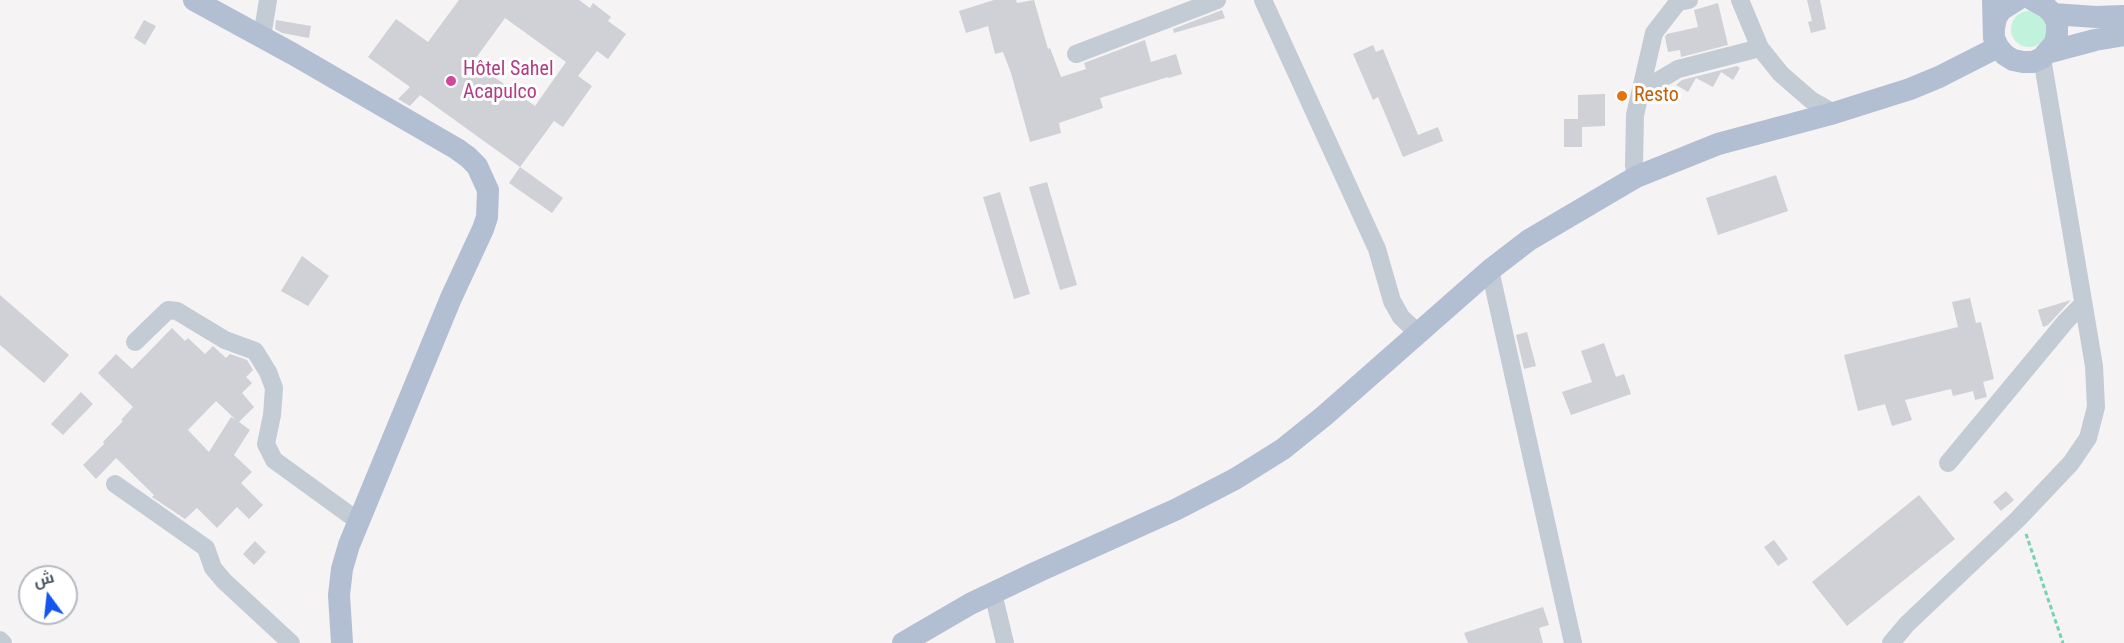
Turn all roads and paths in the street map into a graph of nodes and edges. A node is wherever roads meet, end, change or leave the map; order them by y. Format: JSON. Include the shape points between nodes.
{"nodes":[{"id":1,"x":194,"y":0,"type":"edge"},
{"id":2,"x":268,"y":0,"type":"edge"},
{"id":3,"x":1217,"y":0,"type":"edge"},
{"id":4,"x":1263,"y":0,"type":"edge"},
{"id":5,"x":1689,"y":0,"type":"edge"},
{"id":6,"x":1740,"y":0,"type":"edge"},
{"id":7,"x":1993,"y":0,"type":"edge"},
{"id":8,"x":2017,"y":0,"type":"edge"},
{"id":9,"x":2044,"y":5,"type":"edge"},
{"id":10,"x":2124,"y":16,"type":"edge"},
{"id":11,"x":2124,"y":35,"type":"edge"},
{"id":12,"x":262,"y":37,"type":"junction"},
{"id":13,"x":1996,"y":38,"type":"junction"},
{"id":14,"x":1760,"y":48,"type":"junction"},
{"id":15,"x":1076,"y":54,"type":"dead end"},
{"id":16,"x":2046,"y":55,"type":"junction"},
{"id":17,"x":1641,"y":91,"type":"junction"},
{"id":18,"x":1834,"y":113,"type":"junction"},
{"id":19,"x":1636,"y":177,"type":"junction"},
{"id":20,"x":1490,"y":270,"type":"junction"},
{"id":21,"x":2083,"y":304,"type":"junction"},
{"id":22,"x":1419,"y":334,"type":"junction"},
{"id":23,"x":135,"y":342,"type":"dead end"},
{"id":24,"x":1948,"y":463,"type":"dead end"},
{"id":25,"x":115,"y":483,"type":"dead end"},
{"id":26,"x":2018,"y":519,"type":"junction"},
{"id":27,"x":358,"y":521,"type":"junction"},
{"id":28,"x":993,"y":593,"type":"junction"},
{"id":29,"x":0,"y":640,"type":"edge"},
{"id":30,"x":3,"y":643,"type":"edge"},
{"id":31,"x":291,"y":643,"type":"edge"},
{"id":32,"x":342,"y":643,"type":"edge"},
{"id":33,"x":903,"y":643,"type":"edge"},
{"id":34,"x":1005,"y":643,"type":"edge"},
{"id":35,"x":1573,"y":643,"type":"edge"},
{"id":36,"x":1891,"y":643,"type":"edge"},
{"id":37,"x":2063,"y":643,"type":"edge"}],
"edges":[{"from":1,"to":12,"type":"main road"},
{"from":2,"to":12,"type":"street"},
{"from":3,"to":15,"type":"street"},
{"from":4,"to":22,"type":"street","via":[[1377,249],[1392,301],[1401,317]]},
{"from":5,"to":17,"type":"street","via":[[1678,3],[1654,33]]},
{"from":6,"to":14,"type":"street"},
{"from":7,"to":13,"type":"main road"},
{"from":8,"to":13,"type":"main road","via":[[1996,18]]},
{"from":9,"to":10,"type":"main road","via":[[2097,17]]},
{"from":9,"to":16,"type":"main road","via":[[2057,23],[2055,43]]},
{"from":11,"to":16,"type":"main road"},
{"from":12,"to":27,"type":"main road","via":[[468,157],[488,190],[483,229]]},
{"from":13,"to":16,"type":"main road","via":[[2013,60],[2033,62]]},
{"from":13,"to":18,"type":"main road","via":[[1939,77]]},
{"from":14,"to":17,"type":"street","via":[[1678,69]]},
{"from":14,"to":18,"type":"street","via":[[1780,74]]},
{"from":16,"to":21,"type":"street"},
{"from":17,"to":19,"type":"street","via":[[1635,115]]},
{"from":18,"to":19,"type":"main road","via":[[1718,144]]},
{"from":19,"to":20,"type":"main road","via":[[1529,240]]},
{"from":20,"to":22,"type":"main road"},
{"from":20,"to":35,"type":"street"},
{"from":21,"to":24,"type":"street"},
{"from":21,"to":26,"type":"street","via":[[2094,366],[2096,407],[2088,438],[2071,463]]},
{"from":22,"to":28,"type":"main road","via":[[1324,416],[1235,479]]},
{"from":23,"to":27,"type":"street","via":[[168,310],[255,351],[274,388],[266,444],[274,460]]},
{"from":25,"to":31,"type":"street","via":[[206,548],[213,568],[224,581]]},
{"from":26,"to":36,"type":"street"},
{"from":26,"to":37,"type":"path"},
{"from":27,"to":32,"type":"main road","via":[[342,569]]},
{"from":28,"to":33,"type":"main road"},
{"from":28,"to":34,"type":"street"},
{"from":29,"to":30,"type":"street"}]}
